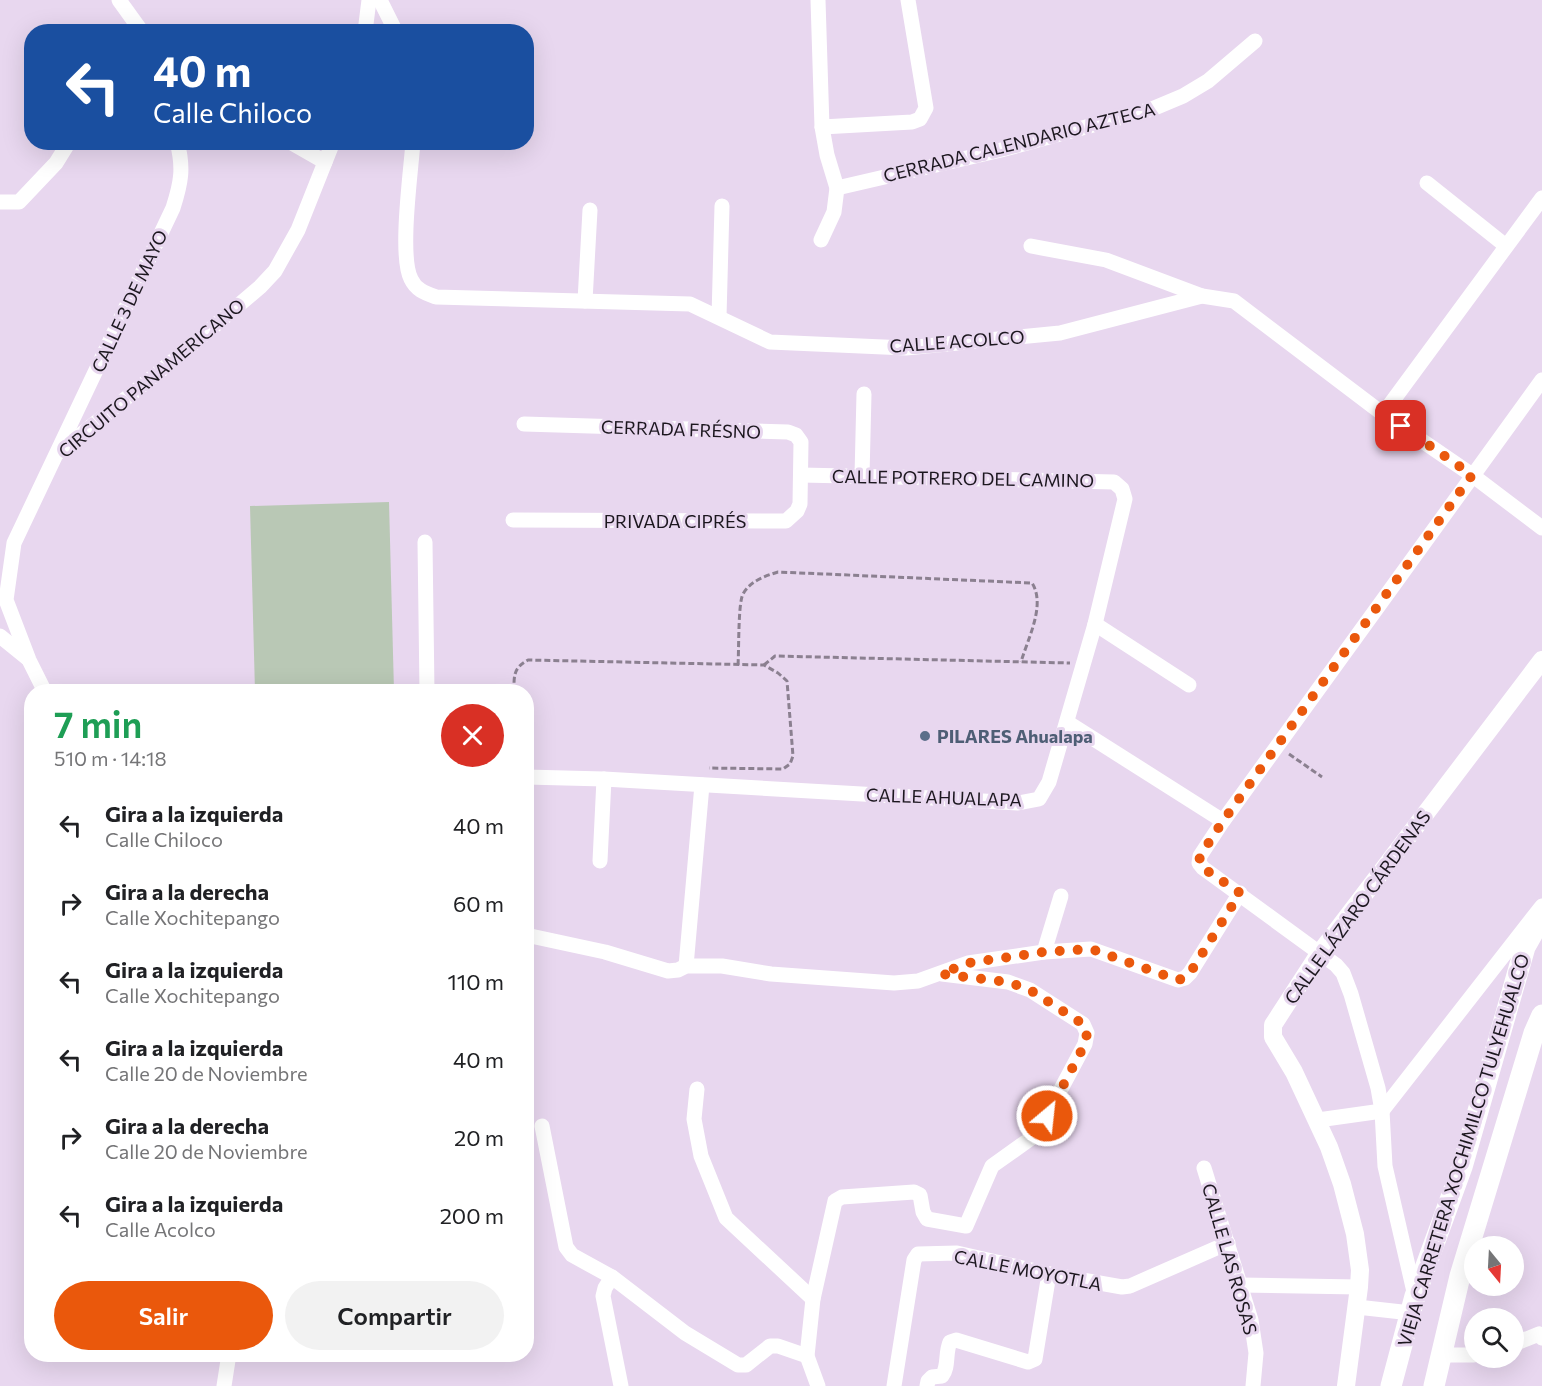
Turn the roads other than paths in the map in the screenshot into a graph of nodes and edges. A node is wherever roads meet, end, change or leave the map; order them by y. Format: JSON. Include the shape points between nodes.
{"nodes":[{"id":1,"x":119,"y":0,"type":"edge"},
{"id":2,"x":369,"y":0,"type":"edge"},
{"id":3,"x":380,"y":0,"type":"edge"},
{"id":4,"x":818,"y":0,"type":"edge"},
{"id":5,"x":908,"y":0,"type":"edge"},
{"id":6,"x":136,"y":24,"type":"edge"},
{"id":7,"x":366,"y":24,"type":"edge"},
{"id":8,"x":392,"y":24,"type":"edge"},
{"id":9,"x":1254,"y":41,"type":"dead end"},
{"id":10,"x":822,"y":127,"type":"junction"},
{"id":11,"x":64,"y":150,"type":"edge"},
{"id":12,"x":179,"y":150,"type":"edge"},
{"id":13,"x":304,"y":150,"type":"edge"},
{"id":14,"x":330,"y":150,"type":"edge"},
{"id":15,"x":412,"y":150,"type":"edge"},
{"id":16,"x":326,"y":162,"type":"junction"},
{"id":17,"x":1427,"y":183,"type":"dead end"},
{"id":18,"x":837,"y":188,"type":"junction"},
{"id":19,"x":1542,"y":198,"type":"edge"},
{"id":20,"x":0,"y":202,"type":"edge"},
{"id":21,"x":722,"y":206,"type":"dead end"},
{"id":22,"x":590,"y":210,"type":"dead end"},
{"id":23,"x":822,"y":240,"type":"dead end"},
{"id":24,"x":1031,"y":246,"type":"dead end"},
{"id":25,"x":1506,"y":246,"type":"junction"},
{"id":26,"x":1202,"y":296,"type":"junction"},
{"id":27,"x":585,"y":301,"type":"junction"},
{"id":28,"x":719,"y":317,"type":"junction"},
{"id":29,"x":1542,"y":380,"type":"edge"},
{"id":30,"x":864,"y":394,"type":"dead end"},
{"id":31,"x":1383,"y":414,"type":"junction"},
{"id":32,"x":524,"y":424,"type":"dead end"},
{"id":33,"x":56,"y":454,"type":"junction"},
{"id":34,"x":801,"y":475,"type":"junction"},
{"id":35,"x":1472,"y":475,"type":"junction"},
{"id":36,"x":862,"y":476,"type":"junction"},
{"id":37,"x":1122,"y":489,"type":"joint"},
{"id":38,"x":513,"y":520,"type":"dead end"},
{"id":39,"x":1542,"y":528,"type":"edge"},
{"id":40,"x":425,"y":542,"type":"dead end"},
{"id":41,"x":1095,"y":624,"type":"junction"},
{"id":42,"x":0,"y":636,"type":"edge"},
{"id":43,"x":29,"y":660,"type":"junction"},
{"id":44,"x":1542,"y":660,"type":"edge"},
{"id":45,"x":41,"y":684,"type":"edge"},
{"id":46,"x":428,"y":684,"type":"edge"},
{"id":47,"x":1189,"y":685,"type":"dead end"},
{"id":48,"x":1067,"y":722,"type":"junction"},
{"id":49,"x":534,"y":777,"type":"edge"},
{"id":50,"x":604,"y":779,"type":"junction"},
{"id":51,"x":702,"y":785,"type":"junction"},
{"id":52,"x":1223,"y":821,"type":"junction"},
{"id":53,"x":600,"y":861,"type":"dead end"},
{"id":54,"x":1240,"y":893,"type":"junction"},
{"id":55,"x":1061,"y":896,"type":"dead end"},
{"id":56,"x":1542,"y":906,"type":"edge"},
{"id":57,"x":1542,"y":916,"type":"edge"},
{"id":58,"x":534,"y":937,"type":"edge"},
{"id":59,"x":1044,"y":952,"type":"junction"},
{"id":60,"x":1319,"y":954,"type":"junction"},
{"id":61,"x":686,"y":966,"type":"junction"},
{"id":62,"x":941,"y":974,"type":"junction"},
{"id":63,"x":1542,"y":1015,"type":"edge"},
{"id":64,"x":697,"y":1089,"type":"dead end"},
{"id":65,"x":1382,"y":1111,"type":"junction"},
{"id":66,"x":1317,"y":1120,"type":"junction"},
{"id":67,"x":542,"y":1126,"type":"dead end"},
{"id":68,"x":1204,"y":1168,"type":"dead end"},
{"id":69,"x":966,"y":1226,"type":"junction"},
{"id":70,"x":1228,"y":1243,"type":"junction"},
{"id":71,"x":957,"y":1253,"type":"junction"},
{"id":72,"x":1049,"y":1274,"type":"junction"},
{"id":73,"x":612,"y":1277,"type":"junction"},
{"id":74,"x":1241,"y":1285,"type":"junction"},
{"id":75,"x":1359,"y":1287,"type":"junction"},
{"id":76,"x":813,"y":1299,"type":"junction"},
{"id":77,"x":1413,"y":1305,"type":"junction"},
{"id":78,"x":1357,"y":1307,"type":"junction"},
{"id":79,"x":1542,"y":1338,"type":"edge"},
{"id":80,"x":1524,"y":1340,"type":"edge"},
{"id":81,"x":1440,"y":1355,"type":"junction"},
{"id":82,"x":1464,"y":1355,"type":"edge"},
{"id":83,"x":807,"y":1356,"type":"junction"},
{"id":84,"x":228,"y":1362,"type":"edge"},
{"id":85,"x":224,"y":1386,"type":"edge"},
{"id":86,"x":621,"y":1386,"type":"edge"},
{"id":87,"x":818,"y":1386,"type":"edge"},
{"id":88,"x":894,"y":1386,"type":"edge"},
{"id":89,"x":927,"y":1386,"type":"edge"},
{"id":90,"x":1254,"y":1386,"type":"edge"},
{"id":91,"x":1346,"y":1386,"type":"edge"},
{"id":92,"x":1391,"y":1386,"type":"edge"},
{"id":93,"x":1434,"y":1386,"type":"edge"}],
"edges":[{"from":1,"to":6,"type":"street"},
{"from":2,"to":7,"type":"street"},
{"from":3,"to":8,"type":"street"},
{"from":4,"to":10,"type":"street"},
{"from":5,"to":10,"type":"street","via":[[926,108],[920,119]]},
{"from":9,"to":18,"type":"street","name":"CERRADA CALENDARIO AZTECA","via":[[1208,81],[1152,109],[1001,150]]},
{"from":10,"to":18,"type":"street"},
{"from":11,"to":20,"type":"street","via":[[19,202]]},
{"from":12,"to":33,"type":"street","name":"CALLE 3 DE MAYO","via":[[180,184],[173,208]]},
{"from":13,"to":16,"type":"street"},
{"from":14,"to":16,"type":"street","name":"CIRCUITO PANAMERICANO"},
{"from":15,"to":27,"type":"street","name":"CALLE ACOLCO","via":[[405,250],[410,278],[421,292],[436,297]]},
{"from":16,"to":33,"type":"street","name":"CIRCUITO PANAMERICANO","via":[[298,230],[275,271],[180,355]]},
{"from":17,"to":25,"type":"street"},
{"from":18,"to":23,"type":"street","via":[[834,212]]},
{"from":19,"to":25,"type":"street"},
{"from":21,"to":28,"type":"street"},
{"from":22,"to":27,"type":"street"},
{"from":24,"to":26,"type":"street","via":[[1106,260]]},
{"from":25,"to":31,"type":"street"},
{"from":26,"to":28,"type":"street","name":"CALLE ACOLCO","via":[[1060,333],[906,348],[770,342]]},
{"from":26,"to":31,"type":"street","name":"CALLE ACOLCO","via":[[1234,301]]},
{"from":27,"to":28,"type":"street","name":"CALLE ACOLCO","via":[[690,304]]},
{"from":29,"to":35,"type":"street"},
{"from":30,"to":36,"type":"street"},
{"from":31,"to":35,"type":"street","name":"CALLE ACOLCO"},
{"from":32,"to":34,"type":"street","name":"CERRADA FRÉSNO","via":[[788,432],[801,442]]},
{"from":33,"to":43,"type":"street","name":"CIRCUITO PANAMERICANO","via":[[14,543],[6,600]]},
{"from":34,"to":36,"type":"street","name":"CALLE POTRERO DEL CAMINO"},
{"from":34,"to":38,"type":"street","name":"PRIVADA CIPRÉS","via":[[800,504],[786,520]]},
{"from":35,"to":39,"type":"street","name":"CALLE ACOLCO"},
{"from":35,"to":52,"type":"street"},
{"from":36,"to":37,"type":"street","name":"CALLE POTRERO DEL CAMINO","via":[[1114,482]]},
{"from":37,"to":41,"type":"street","name":"CALLE AHUALAPA","via":[[1125,499]]},
{"from":40,"to":46,"type":"street"},
{"from":41,"to":47,"type":"street"},
{"from":41,"to":48,"type":"street","name":"CALLE AHUALAPA"},
{"from":42,"to":43,"type":"street"},
{"from":43,"to":45,"type":"street","name":"CIRCUITO PANAMERICANO"},
{"from":44,"to":60,"type":"street","name":"CALLE LÁZARO CÁRDENAS"},
{"from":48,"to":51,"type":"street","name":"CALLE AHUALAPA","via":[[1049,782],[1039,799],[1018,803]]},
{"from":48,"to":52,"type":"street"},
{"from":49,"to":50,"type":"street","name":"CALLE AHUALAPA"},
{"from":50,"to":51,"type":"street","name":"CALLE AHUALAPA"},
{"from":50,"to":53,"type":"street"},
{"from":51,"to":61,"type":"street"},
{"from":52,"to":54,"type":"street","via":[[1199,863]]},
{"from":54,"to":59,"type":"street","via":[[1185,978],[1178,980],[1091,949]]},
{"from":54,"to":60,"type":"street"},
{"from":55,"to":59,"type":"street"},
{"from":56,"to":65,"type":"street"},
{"from":57,"to":77,"type":"main road","name":"VIEJA CARRETERA XOCHIMILCO TULYEHUALCO","via":[[1525,947],[1462,1167]]},
{"from":58,"to":61,"type":"street","via":[[668,971]]},
{"from":59,"to":62,"type":"street","via":[[968,963]]},
{"from":60,"to":65,"type":"street","via":[[1343,973]]},
{"from":60,"to":66,"type":"street","name":"CALLE LÁZARO CÁRDENAS","via":[[1272,1031]]},
{"from":61,"to":62,"type":"street","via":[[894,983]]},
{"from":62,"to":69,"type":"street","via":[[1008,982],[1030,990],[1083,1024],[1087,1033],[1085,1044],[1037,1134],[992,1166]]},
{"from":63,"to":81,"type":"main road","via":[[1460,1275]]},
{"from":64,"to":76,"type":"street","via":[[694,1119],[701,1156],[726,1218]]},
{"from":65,"to":66,"type":"street"},
{"from":65,"to":77,"type":"street","via":[[1385,1166]]},
{"from":66,"to":75,"type":"street","name":"CALLE LÁZARO CÁRDENAS","via":[[1342,1184],[1355,1234]]},
{"from":67,"to":73,"type":"street","via":[[566,1247],[572,1255]]},
{"from":68,"to":70,"type":"street","name":"CALLE LAS ROSAS"},
{"from":69,"to":71,"type":"street"},
{"from":69,"to":76,"type":"street","via":[[927,1219],[920,1195],[914,1192],[842,1197],[835,1201]]},
{"from":70,"to":72,"type":"street","name":"CALLE MOYOTLA","via":[[1130,1286]]},
{"from":70,"to":74,"type":"street","name":"CALLE LAS ROSAS"},
{"from":71,"to":72,"type":"street","name":"CALLE MOYOTLA"},
{"from":71,"to":88,"type":"street","name":"CALLE MOYOTLA","via":[[918,1254],[914,1260]]},
{"from":72,"to":89,"type":"street","via":[[1035,1359],[1028,1362],[956,1340],[948,1347],[945,1372],[932,1377]]},
{"from":73,"to":83,"type":"street","via":[[685,1333],[738,1365],[746,1365],[770,1346]]},
{"from":73,"to":86,"type":"street","via":[[603,1296]]},
{"from":74,"to":75,"type":"street"},
{"from":74,"to":90,"type":"street","name":"CALLE LAS ROSAS","via":[[1256,1353]]},
{"from":75,"to":78,"type":"street","name":"CALLE LÁZARO CÁRDENAS"},
{"from":76,"to":83,"type":"street"},
{"from":77,"to":78,"type":"street"},
{"from":77,"to":92,"type":"main road","name":"VIEJA CARRETERA XOCHIMILCO TULYEHUALCO"},
{"from":78,"to":91,"type":"street","name":"CALLE LÁZARO CÁRDENAS"},
{"from":79,"to":80,"type":"street","via":[[1539,1334]]},
{"from":81,"to":82,"type":"street"},
{"from":81,"to":93,"type":"main road"},
{"from":83,"to":87,"type":"street"},
{"from":84,"to":85,"type":"street"}]}
